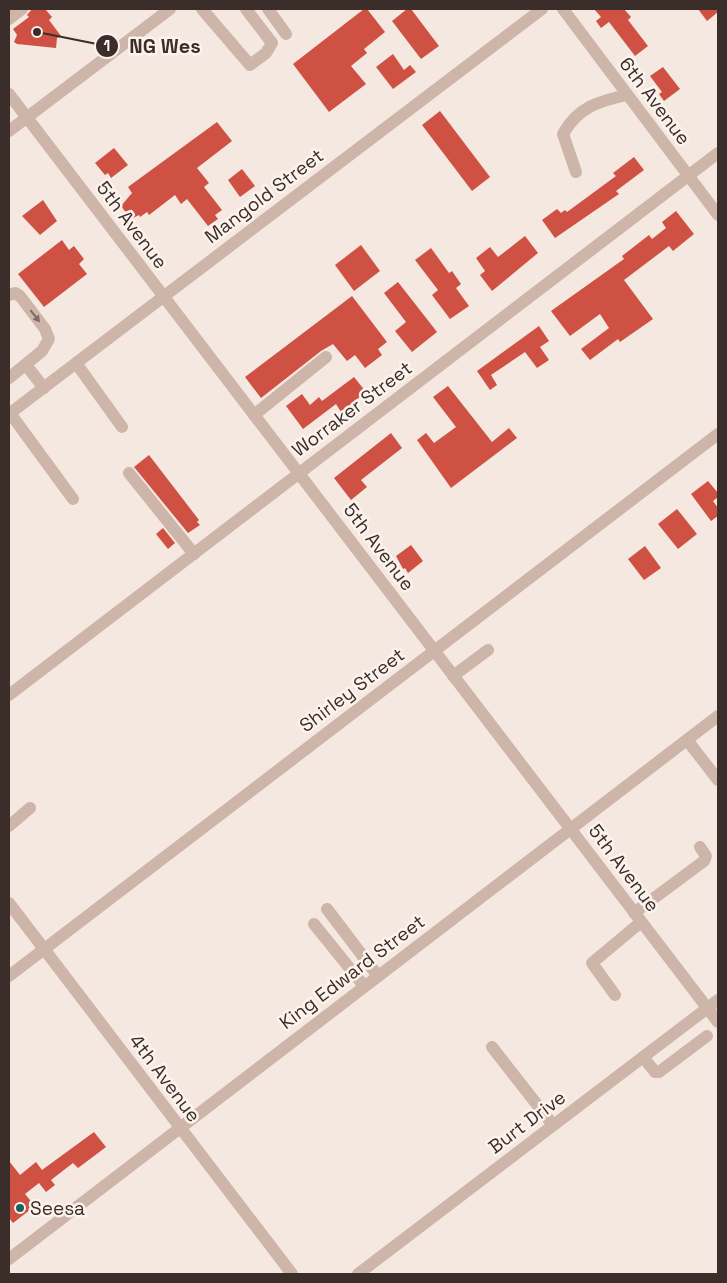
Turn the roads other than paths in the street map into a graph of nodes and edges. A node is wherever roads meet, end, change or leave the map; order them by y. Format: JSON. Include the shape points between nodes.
{"nodes":[{"id":1,"x":22,"y":9,"type":"edge"},
{"id":2,"x":170,"y":9,"type":"edge"},
{"id":3,"x":202,"y":9,"type":"edge"},
{"id":4,"x":246,"y":9,"type":"edge"},
{"id":5,"x":268,"y":9,"type":"edge"},
{"id":6,"x":542,"y":9,"type":"edge"},
{"id":7,"x":563,"y":9,"type":"edge"},
{"id":8,"x":9,"y":19,"type":"edge"},
{"id":9,"x":286,"y":34,"type":"dead end"},
{"id":10,"x":9,"y":94,"type":"edge"},
{"id":11,"x":627,"y":95,"type":"junction"},
{"id":12,"x":27,"y":117,"type":"junction"},
{"id":13,"x":9,"y":131,"type":"edge"},
{"id":14,"x":718,"y":153,"type":"edge"},
{"id":15,"x":576,"y":172,"type":"dead end"},
{"id":16,"x":688,"y":176,"type":"junction"},
{"id":17,"x":718,"y":215,"type":"edge"},
{"id":18,"x":9,"y":295,"type":"edge"},
{"id":19,"x":163,"y":296,"type":"junction"},
{"id":20,"x":326,"y":357,"type":"dead end"},
{"id":21,"x":76,"y":363,"type":"junction"},
{"id":22,"x":26,"y":365,"type":"junction"},
{"id":23,"x":9,"y":378,"type":"edge"},
{"id":24,"x":44,"y":388,"type":"junction"},
{"id":25,"x":9,"y":414,"type":"edge"},
{"id":26,"x":254,"y":415,"type":"junction"},
{"id":27,"x":122,"y":427,"type":"dead end"},
{"id":28,"x":718,"y":434,"type":"edge"},
{"id":29,"x":129,"y":473,"type":"dead end"},
{"id":30,"x":299,"y":474,"type":"junction"},
{"id":31,"x":73,"y":499,"type":"dead end"},
{"id":32,"x":194,"y":554,"type":"junction"},
{"id":33,"x":434,"y":650,"type":"junction"},
{"id":34,"x":488,"y":650,"type":"dead end"},
{"id":35,"x":453,"y":676,"type":"junction"},
{"id":36,"x":9,"y":695,"type":"edge"},
{"id":37,"x":718,"y":716,"type":"edge"},
{"id":38,"x":687,"y":740,"type":"junction"},
{"id":39,"x":718,"y":780,"type":"edge"},
{"id":40,"x":30,"y":808,"type":"dead end"},
{"id":41,"x":9,"y":826,"type":"edge"},
{"id":42,"x":570,"y":829,"type":"junction"},
{"id":43,"x":700,"y":847,"type":"dead end"},
{"id":44,"x":9,"y":903,"type":"edge"},
{"id":45,"x":328,"y":909,"type":"dead end"},
{"id":46,"x":638,"y":917,"type":"junction"},
{"id":47,"x":314,"y":924,"type":"dead end"},
{"id":48,"x":44,"y":949,"type":"junction"},
{"id":49,"x":9,"y":976,"type":"edge"},
{"id":50,"x":378,"y":976,"type":"junction"},
{"id":51,"x":364,"y":986,"type":"junction"},
{"id":52,"x":615,"y":995,"type":"dead end"},
{"id":53,"x":718,"y":1000,"type":"edge"},
{"id":54,"x":708,"y":1008,"type":"junction"},
{"id":55,"x":718,"y":1022,"type":"edge"},
{"id":56,"x":707,"y":1036,"type":"dead end"},
{"id":57,"x":492,"y":1047,"type":"dead end"},
{"id":58,"x":643,"y":1057,"type":"junction"},
{"id":59,"x":553,"y":1125,"type":"junction"},
{"id":60,"x":180,"y":1128,"type":"junction"},
{"id":61,"x":9,"y":1259,"type":"edge"},
{"id":62,"x":292,"y":1274,"type":"edge"},
{"id":63,"x":358,"y":1274,"type":"edge"}],
"edges":[{"from":1,"to":8,"type":"street"},
{"from":2,"to":12,"type":"street"},
{"from":3,"to":4,"type":"street","via":[[250,64],[266,53],[272,43]]},
{"from":5,"to":9,"type":"street"},
{"from":6,"to":19,"type":"street","name":"Mangold Street"},
{"from":7,"to":11,"type":"street","name":"6th Avenue"},
{"from":10,"to":12,"type":"street","name":"5th Avenue"},
{"from":11,"to":15,"type":"street","via":[[594,104],[570,120],[563,134]]},
{"from":11,"to":16,"type":"street","name":"6th Avenue"},
{"from":12,"to":13,"type":"street"},
{"from":12,"to":19,"type":"street","name":"5th Avenue"},
{"from":14,"to":16,"type":"street","name":"Worraker Street"},
{"from":16,"to":17,"type":"street","name":"6th Avenue"},
{"from":16,"to":30,"type":"street","name":"Worraker Street"},
{"from":18,"to":22,"type":"street","one_way":true,"via":[[15,293],[20,296],[49,339],[45,348]]},
{"from":19,"to":21,"type":"street","name":"Mangold Street"},
{"from":19,"to":26,"type":"street","name":"5th Avenue"},
{"from":20,"to":26,"type":"street"},
{"from":21,"to":24,"type":"street","name":"Mangold Street"},
{"from":21,"to":27,"type":"street"},
{"from":22,"to":23,"type":"street"},
{"from":22,"to":24,"type":"street"},
{"from":24,"to":25,"type":"street","name":"Mangold Street"},
{"from":25,"to":31,"type":"street"},
{"from":26,"to":30,"type":"street","name":"5th Avenue"},
{"from":28,"to":33,"type":"street","name":"Shirley Street"},
{"from":29,"to":32,"type":"street"},
{"from":30,"to":32,"type":"street","name":"Worraker Street"},
{"from":30,"to":33,"type":"street","name":"5th Avenue"},
{"from":32,"to":36,"type":"street","name":"Worraker Street"},
{"from":33,"to":35,"type":"street","name":"5th Avenue"},
{"from":33,"to":48,"type":"street","name":"Shirley Street"},
{"from":34,"to":35,"type":"street"},
{"from":35,"to":42,"type":"street","name":"5th Avenue"},
{"from":37,"to":38,"type":"street","name":"King Edward Street"},
{"from":38,"to":39,"type":"street"},
{"from":38,"to":42,"type":"street","name":"King Edward Street"},
{"from":40,"to":41,"type":"street"},
{"from":42,"to":46,"type":"street","name":"5th Avenue"},
{"from":42,"to":50,"type":"street","name":"King Edward Street"},
{"from":43,"to":46,"type":"street","via":[[706,856],[704,861]]},
{"from":44,"to":48,"type":"street","name":"4th Avenue"},
{"from":45,"to":50,"type":"street"},
{"from":46,"to":52,"type":"street","via":[[592,963]]},
{"from":46,"to":54,"type":"street","name":"5th Avenue"},
{"from":47,"to":51,"type":"street"},
{"from":48,"to":49,"type":"street","name":"Shirley Street"},
{"from":48,"to":60,"type":"street","name":"4th Avenue"},
{"from":50,"to":51,"type":"street","name":"King Edward Street"},
{"from":51,"to":60,"type":"street","name":"King Edward Street"},
{"from":53,"to":54,"type":"street","name":"Burt Drive"},
{"from":54,"to":55,"type":"street","name":"5th Avenue"},
{"from":54,"to":58,"type":"street","name":"Burt Drive"},
{"from":56,"to":58,"type":"street","via":[[659,1072],[655,1072]]},
{"from":57,"to":59,"type":"street"},
{"from":58,"to":59,"type":"street","name":"Burt Drive"},
{"from":59,"to":63,"type":"street","name":"Burt Drive"},
{"from":60,"to":61,"type":"street","name":"King Edward Street"},
{"from":60,"to":62,"type":"street","name":"4th Avenue"}]}
